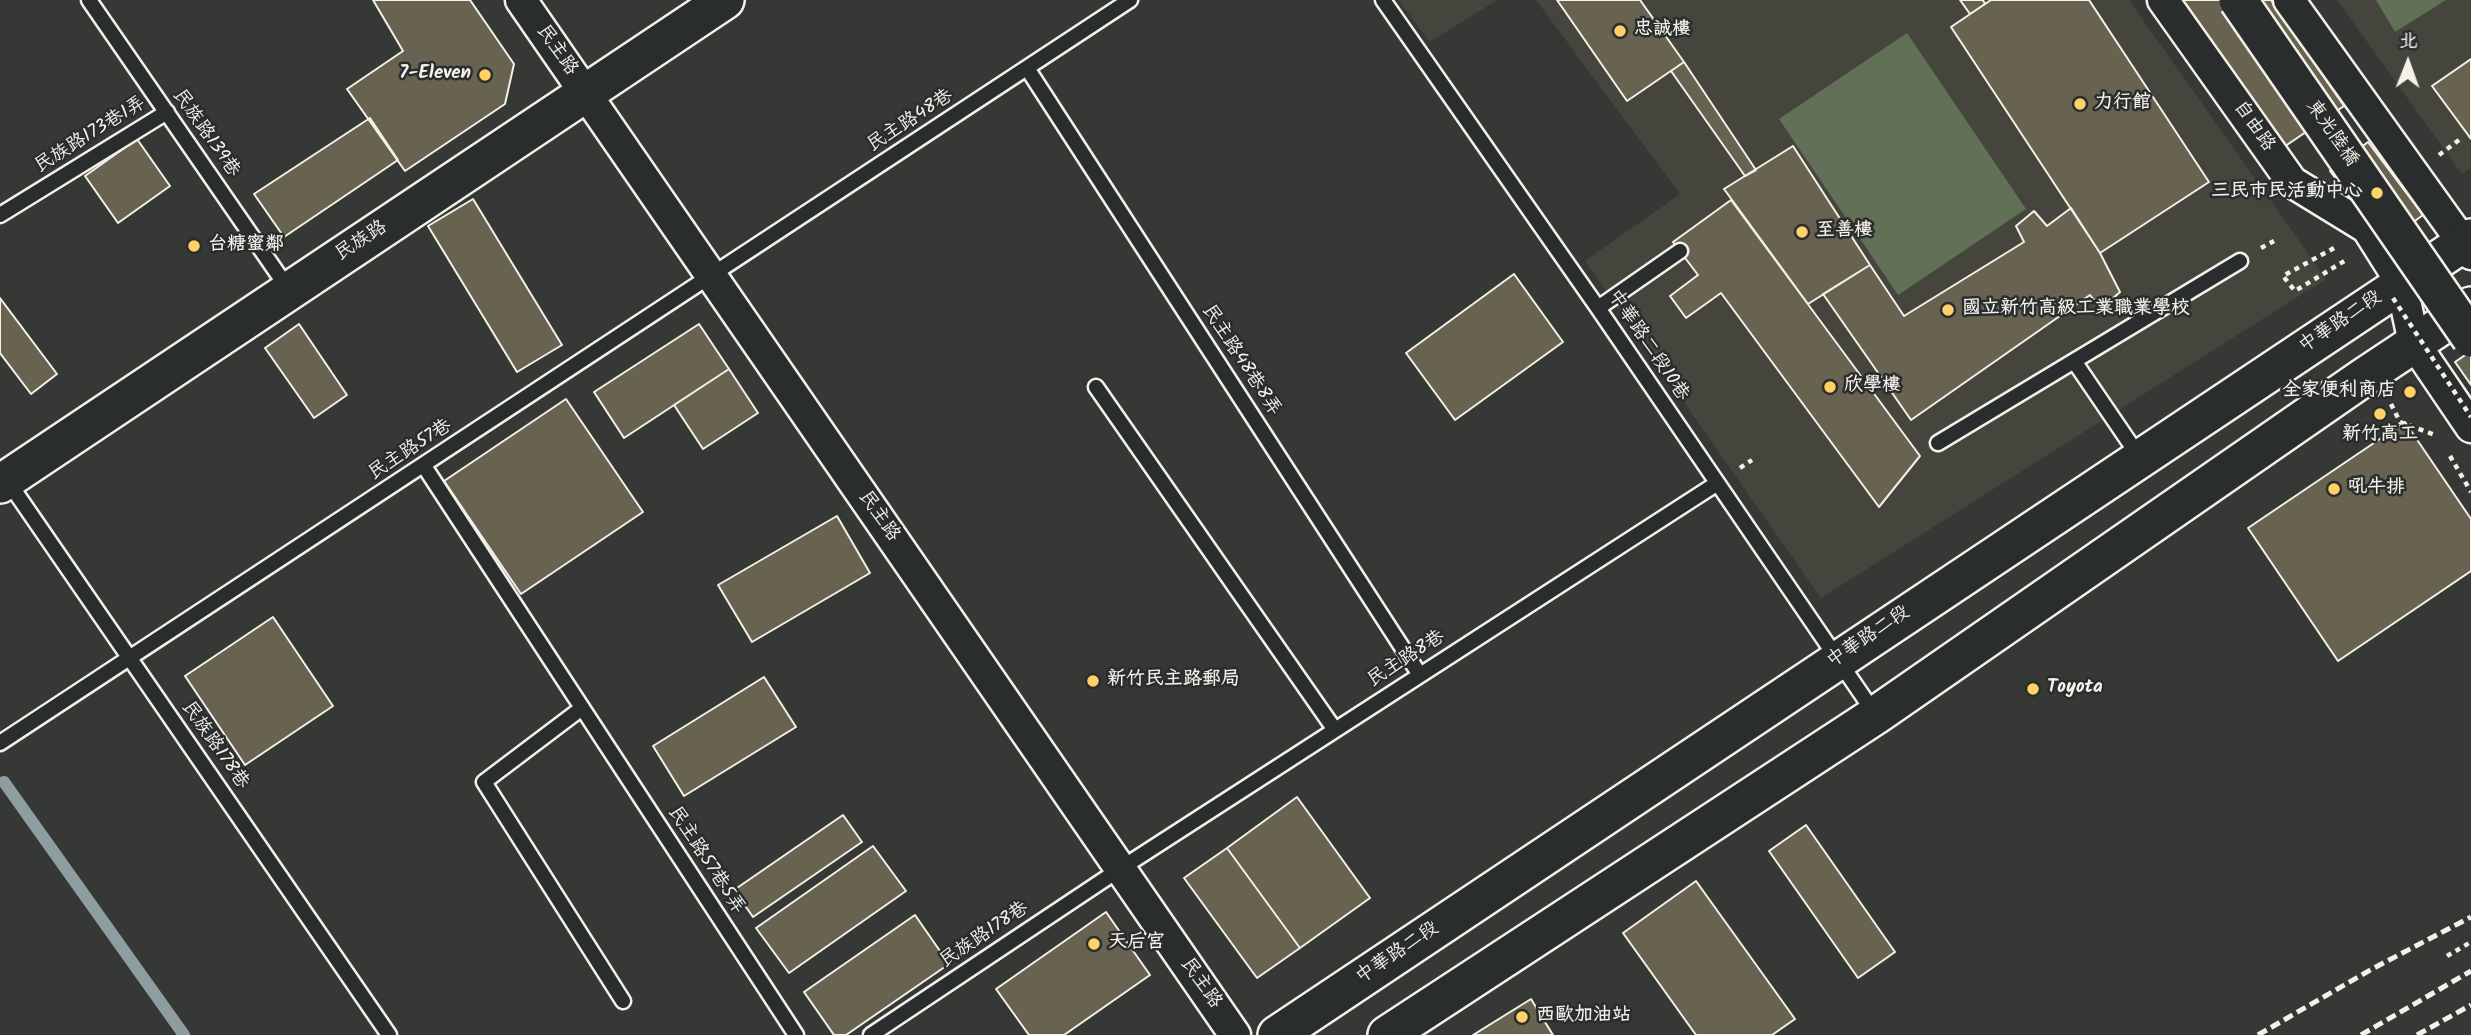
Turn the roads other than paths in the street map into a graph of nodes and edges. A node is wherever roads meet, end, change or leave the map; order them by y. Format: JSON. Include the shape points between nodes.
{"nodes":[{"id":1,"x":89,"y":0,"type":"edge"},
{"id":2,"x":521,"y":0,"type":"edge"},
{"id":3,"x":725,"y":0,"type":"edge"},
{"id":4,"x":1130,"y":0,"type":"edge"},
{"id":5,"x":1383,"y":0,"type":"edge"},
{"id":6,"x":2163,"y":0,"type":"edge"},
{"id":7,"x":2238,"y":0,"type":"edge"},
{"id":8,"x":2288,"y":0,"type":"edge"},
{"id":9,"x":1027,"y":68,"type":"junction"},
{"id":10,"x":586,"y":94,"type":"junction"},
{"id":11,"x":167,"y":112,"type":"junction"},
{"id":12,"x":0,"y":215,"type":"edge"},
{"id":13,"x":2468,"y":245,"type":"edge"},
{"id":14,"x":1680,"y":251,"type":"dead end"},
{"id":15,"x":2240,"y":261,"type":"dead end"},
{"id":16,"x":712,"y":276,"type":"junction"},
{"id":17,"x":2396,"y":288,"type":"junction"},
{"id":18,"x":289,"y":290,"type":"junction"},
{"id":19,"x":2471,"y":306,"type":"edge"},
{"id":20,"x":1598,"y":308,"type":"junction"},
{"id":21,"x":2471,"y":338,"type":"edge"},
{"id":22,"x":2414,"y":343,"type":"junction"},
{"id":23,"x":2074,"y":361,"type":"junction"},
{"id":24,"x":1096,"y":387,"type":"dead end"},
{"id":25,"x":2471,"y":427,"type":"edge"},
{"id":26,"x":1938,"y":443,"type":"dead end"},
{"id":27,"x":2140,"y":458,"type":"junction"},
{"id":28,"x":424,"y":466,"type":"junction"},
{"id":29,"x":2,"y":478,"type":"edge"},
{"id":30,"x":1716,"y":484,"type":"junction"},
{"id":31,"x":130,"y":659,"type":"junction"},
{"id":32,"x":1838,"y":660,"type":"junction"},
{"id":33,"x":1420,"y":675,"type":"junction"},
{"id":34,"x":582,"y":708,"type":"junction"},
{"id":35,"x":1876,"y":715,"type":"junction"},
{"id":36,"x":1335,"y":730,"type":"junction"},
{"id":37,"x":0,"y":743,"type":"edge"},
{"id":38,"x":1120,"y":869,"type":"junction"},
{"id":39,"x":623,"y":1001,"type":"dead end"},
{"id":40,"x":389,"y":1035,"type":"edge"},
{"id":41,"x":796,"y":1035,"type":"edge"},
{"id":42,"x":871,"y":1035,"type":"edge"},
{"id":43,"x":1235,"y":1035,"type":"edge"},
{"id":44,"x":1277,"y":1035,"type":"edge"},
{"id":45,"x":1387,"y":1035,"type":"edge"}],
"edges":[{"from":1,"to":11,"type":"lane","name":"民族路139巷"},
{"from":2,"to":10,"type":"street","name":"民主路"},
{"from":3,"to":10,"type":"street","name":"民族路"},
{"from":4,"to":9,"type":"lane","name":"民主路48巷"},
{"from":5,"to":20,"type":"lane","name":"中華路二段10巷"},
{"from":6,"to":17,"type":"street","name":"自由路","via":[[2292,182],[2367,229]]},
{"from":7,"to":21,"type":"street","name":"東光陸橋","bridge":true},
{"from":8,"to":13,"type":"street"},
{"from":9,"to":16,"type":"lane","name":"民主路48巷"},
{"from":9,"to":33,"type":"lane","name":"民主路48巷8弄"},
{"from":10,"to":16,"type":"street","name":"民主路"},
{"from":10,"to":18,"type":"street","name":"民族路"},
{"from":11,"to":12,"type":"lane","name":"民族路173巷1弄"},
{"from":11,"to":18,"type":"lane","name":"民族路139巷"},
{"from":13,"to":17,"type":"street","name":"中華路二段"},
{"from":14,"to":20,"type":"lane"},
{"from":15,"to":23,"type":"lane"},
{"from":16,"to":28,"type":"lane","name":"民主路57巷"},
{"from":16,"to":38,"type":"street","name":"民主路"},
{"from":17,"to":22,"type":"street","name":"自由路"},
{"from":17,"to":27,"type":"street","name":"中華路二段"},
{"from":18,"to":29,"type":"street","name":"民族路"},
{"from":19,"to":22,"type":"street"},
{"from":20,"to":30,"type":"lane","name":"中華路二段10巷"},
{"from":22,"to":25,"type":"street"},
{"from":22,"to":35,"type":"street"},
{"from":23,"to":26,"type":"lane"},
{"from":23,"to":27,"type":"lane"},
{"from":24,"to":36,"type":"lane"},
{"from":27,"to":32,"type":"street","name":"中華路二段"},
{"from":28,"to":31,"type":"lane","name":"民主路57巷"},
{"from":28,"to":34,"type":"lane","name":"民主路57巷5弄"},
{"from":29,"to":31,"type":"lane","name":"民族路178巷"},
{"from":30,"to":32,"type":"lane","name":"中華路二段10巷"},
{"from":30,"to":33,"type":"lane","name":"民主路8巷"},
{"from":31,"to":37,"type":"lane","name":"民主路57巷"},
{"from":31,"to":40,"type":"lane","name":"民族路178巷"},
{"from":32,"to":35,"type":"lane","name":"中華路二段10巷"},
{"from":32,"to":44,"type":"street","name":"中華路二段"},
{"from":33,"to":36,"type":"lane","name":"民主路8巷"},
{"from":34,"to":39,"type":"lane","via":[[484,782]]},
{"from":34,"to":41,"type":"lane","name":"民主路57巷5弄"},
{"from":35,"to":45,"type":"street"},
{"from":36,"to":38,"type":"lane","name":"民主路8巷"},
{"from":38,"to":42,"type":"lane","name":"民族路178巷"},
{"from":38,"to":43,"type":"street","name":"民主路"}]}
